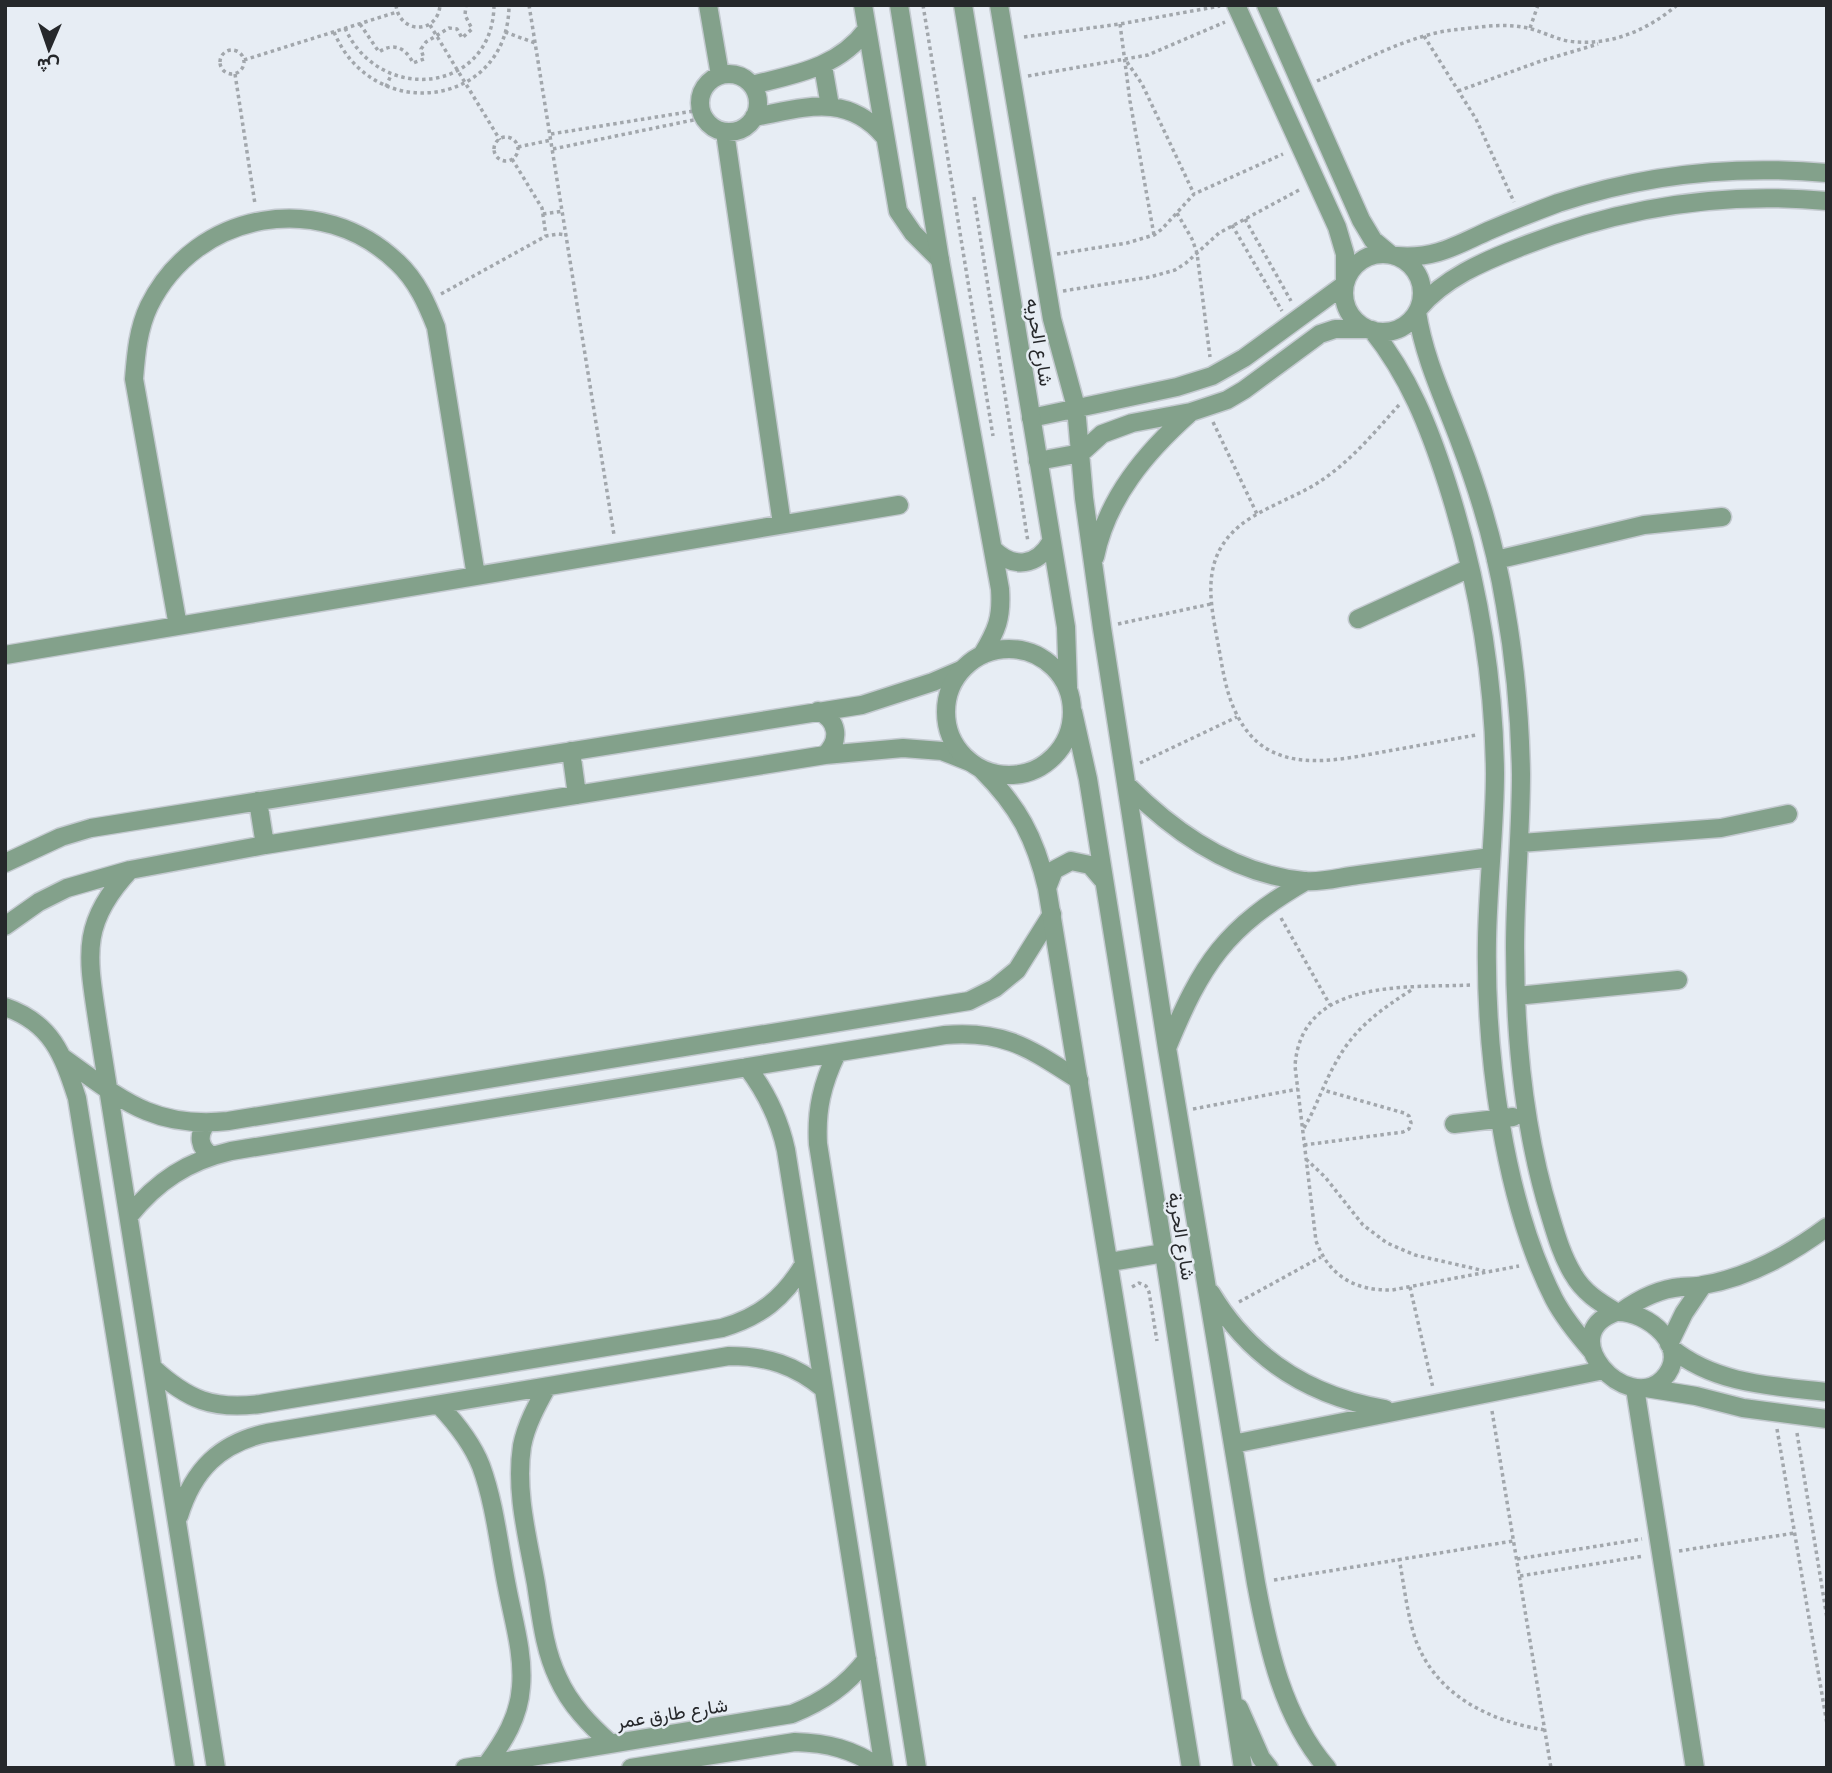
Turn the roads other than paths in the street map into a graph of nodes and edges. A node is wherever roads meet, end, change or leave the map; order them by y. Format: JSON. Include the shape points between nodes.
{"nodes":[{"id":1,"x":708,"y":5,"type":"edge"},
{"id":2,"x":863,"y":5,"type":"edge"},
{"id":3,"x":899,"y":5,"type":"edge"},
{"id":4,"x":963,"y":5,"type":"edge"},
{"id":5,"x":999,"y":5,"type":"edge"},
{"id":6,"x":1266,"y":5,"type":"edge"},
{"id":7,"x":1238,"y":10,"type":"edge"},
{"id":8,"x":867,"y":29,"type":"junction"},
{"id":9,"x":823,"y":66,"type":"junction"},
{"id":10,"x":720,"y":75,"type":"junction"},
{"id":11,"x":752,"y":85,"type":"junction"},
{"id":12,"x":830,"y":106,"type":"junction"},
{"id":13,"x":754,"y":117,"type":"junction"},
{"id":14,"x":725,"y":132,"type":"junction"},
{"id":15,"x":884,"y":136,"type":"junction"},
{"id":16,"x":1827,"y":173,"type":"edge"},
{"id":17,"x":1676,"y":175,"type":"junction"},
{"id":18,"x":1827,"y":201,"type":"edge"},
{"id":19,"x":1678,"y":204,"type":"junction"},
{"id":20,"x":1394,"y":256,"type":"junction"},
{"id":21,"x":940,"y":260,"type":"junction"},
{"id":22,"x":1345,"y":283,"type":"junction"},
{"id":23,"x":1418,"y":310,"type":"junction"},
{"id":24,"x":1369,"y":330,"type":"junction"},
{"id":25,"x":1076,"y":407,"type":"junction"},
{"id":26,"x":1198,"y":410,"type":"junction"},
{"id":27,"x":1031,"y":418,"type":"junction"},
{"id":28,"x":1081,"y":453,"type":"junction"},
{"id":29,"x":1038,"y":461,"type":"junction"},
{"id":30,"x":899,"y":505,"type":"dead end"},
{"id":31,"x":1722,"y":517,"type":"dead end"},
{"id":32,"x":782,"y":524,"type":"junction"},
{"id":33,"x":1051,"y":542,"type":"junction"},
{"id":34,"x":994,"y":550,"type":"junction"},
{"id":35,"x":1494,"y":552,"type":"junction"},
{"id":36,"x":1469,"y":560,"type":"junction"},
{"id":37,"x":1093,"y":567,"type":"junction"},
{"id":38,"x":476,"y":576,"type":"junction"},
{"id":39,"x":1358,"y":619,"type":"dead end"},
{"id":40,"x":178,"y":626,"type":"junction"},
{"id":41,"x":5,"y":655,"type":"edge"},
{"id":42,"x":982,"y":655,"type":"junction"},
{"id":43,"x":961,"y":670,"type":"junction"},
{"id":44,"x":1068,"y":687,"type":"junction"},
{"id":45,"x":818,"y":711,"type":"junction"},
{"id":46,"x":1073,"y":712,"type":"junction"},
{"id":47,"x":571,"y":751,"type":"junction"},
{"id":48,"x":825,"y":755,"type":"junction"},
{"id":49,"x":976,"y":765,"type":"junction"},
{"id":50,"x":1126,"y":778,"type":"junction"},
{"id":51,"x":577,"y":795,"type":"junction"},
{"id":52,"x":258,"y":801,"type":"junction"},
{"id":53,"x":1788,"y":814,"type":"dead end"},
{"id":54,"x":1520,"y":843,"type":"junction"},
{"id":55,"x":265,"y":845,"type":"junction"},
{"id":56,"x":1491,"y":857,"type":"junction"},
{"id":57,"x":5,"y":863,"type":"edge"},
{"id":58,"x":130,"y":870,"type":"junction"},
{"id":59,"x":1102,"y":879,"type":"junction"},
{"id":60,"x":1306,"y":881,"type":"junction"},
{"id":61,"x":1047,"y":888,"type":"junction"},
{"id":62,"x":1052,"y":914,"type":"junction"},
{"id":63,"x":5,"y":926,"type":"edge"},
{"id":64,"x":1678,"y":980,"type":"dead end"},
{"id":65,"x":1516,"y":996,"type":"junction"},
{"id":66,"x":941,"y":1005,"type":"junction"},
{"id":67,"x":5,"y":1007,"type":"edge"},
{"id":68,"x":945,"y":1035,"type":"junction"},
{"id":69,"x":1167,"y":1048,"type":"junction"},
{"id":70,"x":837,"y":1053,"type":"junction"},
{"id":71,"x":629,"y":1056,"type":"junction"},
{"id":72,"x":62,"y":1057,"type":"junction"},
{"id":73,"x":747,"y":1068,"type":"junction"},
{"id":74,"x":1079,"y":1080,"type":"junction"},
{"id":75,"x":635,"y":1085,"type":"junction"},
{"id":76,"x":108,"y":1090,"type":"junction"},
{"id":77,"x":1528,"y":1115,"type":"junction"},
{"id":78,"x":1501,"y":1118,"type":"junction"},
{"id":79,"x":207,"y":1123,"type":"junction"},
{"id":80,"x":1454,"y":1124,"type":"dead end"},
{"id":81,"x":818,"y":1144,"type":"junction"},
{"id":82,"x":786,"y":1150,"type":"junction"},
{"id":83,"x":212,"y":1156,"type":"junction"},
{"id":84,"x":129,"y":1216,"type":"junction"},
{"id":85,"x":1827,"y":1227,"type":"edge"},
{"id":86,"x":1164,"y":1253,"type":"junction"},
{"id":87,"x":1110,"y":1262,"type":"junction"},
{"id":88,"x":804,"y":1265,"type":"junction"},
{"id":89,"x":1206,"y":1285,"type":"junction"},
{"id":90,"x":1703,"y":1285,"type":"junction"},
{"id":91,"x":1619,"y":1312,"type":"junction"},
{"id":92,"x":704,"y":1332,"type":"junction"},
{"id":93,"x":1670,"y":1346,"type":"junction"},
{"id":94,"x":1592,"y":1351,"type":"junction"},
{"id":95,"x":710,"y":1359,"type":"junction"},
{"id":96,"x":153,"y":1368,"type":"junction"},
{"id":97,"x":1604,"y":1370,"type":"junction"},
{"id":98,"x":547,"y":1387,"type":"junction"},
{"id":99,"x":1639,"y":1388,"type":"junction"},
{"id":100,"x":824,"y":1389,"type":"junction"},
{"id":101,"x":1827,"y":1392,"type":"edge"},
{"id":102,"x":260,"y":1404,"type":"junction"},
{"id":103,"x":439,"y":1405,"type":"junction"},
{"id":104,"x":1396,"y":1411,"type":"junction"},
{"id":105,"x":1827,"y":1419,"type":"edge"},
{"id":106,"x":267,"y":1433,"type":"junction"},
{"id":107,"x":1233,"y":1444,"type":"junction"},
{"id":108,"x":523,"y":1507,"type":"junction"},
{"id":109,"x":493,"y":1513,"type":"junction"},
{"id":110,"x":178,"y":1520,"type":"junction"},
{"id":111,"x":880,"y":1531,"type":"junction"},
{"id":112,"x":848,"y":1536,"type":"junction"},
{"id":113,"x":190,"y":1600,"type":"junction"},
{"id":114,"x":159,"y":1605,"type":"junction"},
{"id":115,"x":548,"y":1654,"type":"junction"},
{"id":116,"x":520,"y":1659,"type":"junction"},
{"id":117,"x":867,"y":1659,"type":"junction"},
{"id":118,"x":1230,"y":1686,"type":"junction"},
{"id":119,"x":778,"y":1717,"type":"junction"},
{"id":120,"x":781,"y":1743,"type":"junction"},
{"id":121,"x":611,"y":1744,"type":"junction"},
{"id":122,"x":487,"y":1764,"type":"junction"},
{"id":123,"x":218,"y":1766,"type":"edge"},
{"id":124,"x":185,"y":1768,"type":"edge"},
{"id":125,"x":465,"y":1768,"type":"edge"},
{"id":126,"x":631,"y":1768,"type":"edge"},
{"id":127,"x":882,"y":1768,"type":"edge"},
{"id":128,"x":917,"y":1768,"type":"edge"},
{"id":129,"x":1191,"y":1768,"type":"edge"},
{"id":130,"x":1243,"y":1768,"type":"edge"},
{"id":131,"x":1269,"y":1768,"type":"edge"},
{"id":132,"x":1327,"y":1768,"type":"edge"},
{"id":133,"x":1695,"y":1768,"type":"edge"}],
"edges":[{"from":1,"to":10,"type":"street"},
{"from":2,"to":8,"type":"street"},
{"from":3,"to":21,"type":"street"},
{"from":4,"to":27,"type":"street","name":"شارع الحريه"},
{"from":5,"to":25,"type":"street","via":[[1047,293]]},
{"from":6,"to":20,"type":"street","via":[[1361,220],[1373,240]]},
{"from":7,"to":22,"type":"street","via":[[1342,241]]},
{"from":8,"to":9,"type":"street","via":[[852,47]]},
{"from":8,"to":15,"type":"street"},
{"from":9,"to":11,"type":"street"},
{"from":9,"to":12,"type":"street"},
{"from":10,"to":11,"type":"street","via":[[737,75]]},
{"from":10,"to":14,"type":"street","via":[[701,92],[702,114]]},
{"from":11,"to":13,"type":"street","via":[[758,100]]},
{"from":12,"to":13,"type":"street"},
{"from":12,"to":15,"type":"street","via":[[855,112]]},
{"from":13,"to":14,"type":"street","via":[[742,129]]},
{"from":14,"to":32,"type":"street"},
{"from":15,"to":21,"type":"street","via":[[898,211]]},
{"from":16,"to":17,"type":"street","via":[[1757,169]]},
{"from":17,"to":19,"type":"street"},
{"from":17,"to":20,"type":"street","via":[[1598,191],[1521,217],[1441,253]]},
{"from":18,"to":19,"type":"street","via":[[1756,198]]},
{"from":19,"to":23,"type":"street","via":[[1589,223],[1504,253],[1451,279]]},
{"from":20,"to":22,"type":"street","via":[[1368,257],[1350,271]]},
{"from":20,"to":23,"type":"street","via":[[1406,261],[1419,277],[1422,298]]},
{"from":21,"to":34,"type":"street"},
{"from":22,"to":24,"type":"street","via":[[1351,316]]},
{"from":22,"to":25,"type":"street","via":[[1244,358],[1212,376]]},
{"from":23,"to":24,"type":"street","via":[[1403,327]]},
{"from":23,"to":35,"type":"street","via":[[1424,350],[1472,474]]},
{"from":24,"to":26,"type":"street","via":[[1335,329],[1320,334],[1244,390]]},
{"from":24,"to":36,"type":"street","via":[[1387,349],[1412,390]]},
{"from":25,"to":27,"type":"street"},
{"from":25,"to":28,"type":"street"},
{"from":26,"to":28,"type":"street","via":[[1122,427],[1102,435]]},
{"from":26,"to":37,"type":"street","via":[[1160,441],[1127,481],[1099,537]]},
{"from":27,"to":29,"type":"street","name":"شارع الحريه"},
{"from":28,"to":29,"type":"street"},
{"from":28,"to":37,"type":"street"},
{"from":29,"to":33,"type":"street","name":"شارع الحريه"},
{"from":30,"to":32,"type":"street"},
{"from":31,"to":35,"type":"street","via":[[1644,525]]},
{"from":32,"to":38,"type":"street"},
{"from":33,"to":34,"type":"street","via":[[1045,552],[1025,563],[1002,558]]},
{"from":33,"to":44,"type":"street","name":"شارع الحريه","via":[[1066,627]]},
{"from":34,"to":42,"type":"street","via":[[1002,611]]},
{"from":35,"to":36,"type":"street"},
{"from":35,"to":54,"type":"street","via":[[1516,688]]},
{"from":36,"to":39,"type":"street"},
{"from":36,"to":56,"type":"street","via":[[1483,633],[1493,732]]},
{"from":37,"to":50,"type":"street"},
{"from":38,"to":40,"type":"street"},
{"from":38,"to":40,"type":"street","via":[[436,327],[422,293],[399,264],[370,241],[336,225],[300,218],[258,221],[227,230],[195,249],[168,275],[148,307],[137,342],[134,379]]},
{"from":40,"to":41,"type":"street"},
{"from":42,"to":43,"type":"street"},
{"from":42,"to":44,"type":"street","via":[[1007,648],[1032,652],[1054,666]]},
{"from":43,"to":45,"type":"street","via":[[862,705]]},
{"from":43,"to":49,"type":"street","via":[[949,693],[946,718],[954,742]]},
{"from":44,"to":46,"type":"street"},
{"from":45,"to":47,"type":"street"},
{"from":45,"to":48,"type":"street","via":[[835,727],[835,742]]},
{"from":46,"to":49,"type":"street","via":[[1062,748],[1043,766],[1006,775]]},
{"from":46,"to":59,"type":"street","name":"شارع الحرية"},
{"from":47,"to":51,"type":"street"},
{"from":47,"to":52,"type":"street"},
{"from":48,"to":49,"type":"street","via":[[903,748],[942,751]]},
{"from":48,"to":51,"type":"street"},
{"from":49,"to":61,"type":"street","via":[[1020,813]]},
{"from":50,"to":60,"type":"street","via":[[1157,815],[1190,840],[1266,873]]},
{"from":50,"to":69,"type":"street"},
{"from":51,"to":55,"type":"street"},
{"from":52,"to":55,"type":"street"},
{"from":52,"to":57,"type":"street","via":[[91,828],[61,836]]},
{"from":53,"to":54,"type":"street","via":[[1721,828]]},
{"from":54,"to":65,"type":"street"},
{"from":55,"to":58,"type":"street"},
{"from":56,"to":60,"type":"street"},
{"from":56,"to":78,"type":"street","via":[[1488,984]]},
{"from":58,"to":63,"type":"street","via":[[67,888]]},
{"from":58,"to":76,"type":"street","via":[[99,911],[89,959]]},
{"from":59,"to":61,"type":"street","via":[[1090,865],[1071,861],[1054,870]]},
{"from":59,"to":86,"type":"street","name":"شارع الحرية"},
{"from":60,"to":69,"type":"street","via":[[1242,924],[1218,950],[1198,980]]},
{"from":61,"to":62,"type":"street"},
{"from":62,"to":66,"type":"street","via":[[1017,970],[969,1001]]},
{"from":62,"to":74,"type":"street"},
{"from":64,"to":65,"type":"street"},
{"from":65,"to":77,"type":"street"},
{"from":66,"to":68,"type":"street","via":[[951,1016]]},
{"from":66,"to":71,"type":"street"},
{"from":67,"to":72,"type":"street","via":[[38,1023]]},
{"from":68,"to":70,"type":"street"},
{"from":68,"to":74,"type":"street","via":[[968,1033],[1013,1041]]},
{"from":69,"to":89,"type":"street"},
{"from":70,"to":73,"type":"street"},
{"from":70,"to":81,"type":"street","via":[[819,1097]]},
{"from":71,"to":75,"type":"street"},
{"from":71,"to":79,"type":"street"},
{"from":72,"to":76,"type":"street"},
{"from":72,"to":114,"type":"street","via":[[81,1121]]},
{"from":73,"to":75,"type":"street"},
{"from":73,"to":82,"type":"street","via":[[772,1106]]},
{"from":74,"to":87,"type":"street"},
{"from":75,"to":83,"type":"street"},
{"from":76,"to":79,"type":"street","via":[[155,1116]]},
{"from":76,"to":84,"type":"street"},
{"from":77,"to":78,"type":"street"},
{"from":77,"to":91,"type":"street","via":[[1546,1203],[1566,1260],[1586,1291]]},
{"from":78,"to":80,"type":"street"},
{"from":78,"to":94,"type":"street","via":[[1516,1191],[1538,1263],[1560,1310]]},
{"from":79,"to":83,"type":"street","via":[[200,1141]]},
{"from":81,"to":82,"type":"street","via":[[803,1137]]},
{"from":81,"to":111,"type":"street"},
{"from":82,"to":88,"type":"street"},
{"from":83,"to":84,"type":"street","via":[[165,1179]]},
{"from":84,"to":96,"type":"street"},
{"from":85,"to":90,"type":"street","via":[[1760,1266]]},
{"from":86,"to":87,"type":"street"},
{"from":86,"to":118,"type":"street","name":"شارع الحرية"},
{"from":87,"to":129,"type":"street"},
{"from":88,"to":92,"type":"street","via":[[793,1283],[762,1313]]},
{"from":88,"to":100,"type":"street"},
{"from":89,"to":104,"type":"street","via":[[1248,1343],[1280,1369],[1316,1390],[1355,1404]]},
{"from":89,"to":107,"type":"street"},
{"from":90,"to":91,"type":"street","via":[[1658,1292]]},
{"from":90,"to":93,"type":"street"},
{"from":91,"to":93,"type":"street","via":[[1653,1323]]},
{"from":91,"to":94,"type":"street","via":[[1606,1315],[1593,1330]]},
{"from":92,"to":95,"type":"street","via":[[713,1335],[717,1343]]},
{"from":92,"to":102,"type":"street"},
{"from":93,"to":99,"type":"street","via":[[1672,1359],[1663,1379]]},
{"from":93,"to":101,"type":"street","via":[[1712,1374]]},
{"from":94,"to":97,"type":"street"},
{"from":95,"to":98,"type":"street"},
{"from":95,"to":100,"type":"street","via":[[771,1359]]},
{"from":96,"to":102,"type":"street","via":[[194,1399],[218,1406]]},
{"from":96,"to":110,"type":"street"},
{"from":97,"to":99,"type":"street"},
{"from":97,"to":104,"type":"street"},
{"from":98,"to":103,"type":"street"},
{"from":98,"to":108,"type":"street","via":[[522,1445]]},
{"from":99,"to":105,"type":"street"},
{"from":99,"to":133,"type":"street"},
{"from":100,"to":112,"type":"street"},
{"from":102,"to":106,"type":"street","via":[[254,1408],[251,1422]]},
{"from":103,"to":106,"type":"street"},
{"from":103,"to":109,"type":"street","via":[[470,1444]]},
{"from":104,"to":107,"type":"street"},
{"from":106,"to":110,"type":"street","via":[[244,1438],[208,1462],[184,1499]]},
{"from":107,"to":132,"type":"street","via":[[1265,1633],[1288,1703]]},
{"from":108,"to":109,"type":"street","via":[[515,1499],[502,1498]]},
{"from":108,"to":115,"type":"street"},
{"from":109,"to":116,"type":"street"},
{"from":110,"to":113,"type":"street"},
{"from":111,"to":112,"type":"street"},
{"from":111,"to":128,"type":"street"},
{"from":112,"to":117,"type":"street"},
{"from":113,"to":114,"type":"street"},
{"from":113,"to":123,"type":"street"},
{"from":114,"to":124,"type":"street"},
{"from":115,"to":116,"type":"street","via":[[536,1666]]},
{"from":115,"to":121,"type":"street","via":[[572,1704]]},
{"from":116,"to":122,"type":"street","via":[[516,1715]]},
{"from":117,"to":119,"type":"street","name":"شارع طارق عمر","via":[[834,1693],[813,1706]]},
{"from":117,"to":127,"type":"street"},
{"from":118,"to":130,"type":"street","name":"شارع الحرية"},
{"from":118,"to":131,"type":"street"},
{"from":119,"to":120,"type":"street","via":[[790,1729]]},
{"from":119,"to":121,"type":"street","name":"شارع طارق عمر"},
{"from":120,"to":126,"type":"street"},
{"from":120,"to":127,"type":"street","via":[[819,1742],[843,1748]]},
{"from":121,"to":122,"type":"street","name":"شارع طارق عمر"},
{"from":122,"to":125,"type":"street","name":"شارع طارق عمر"}]}
